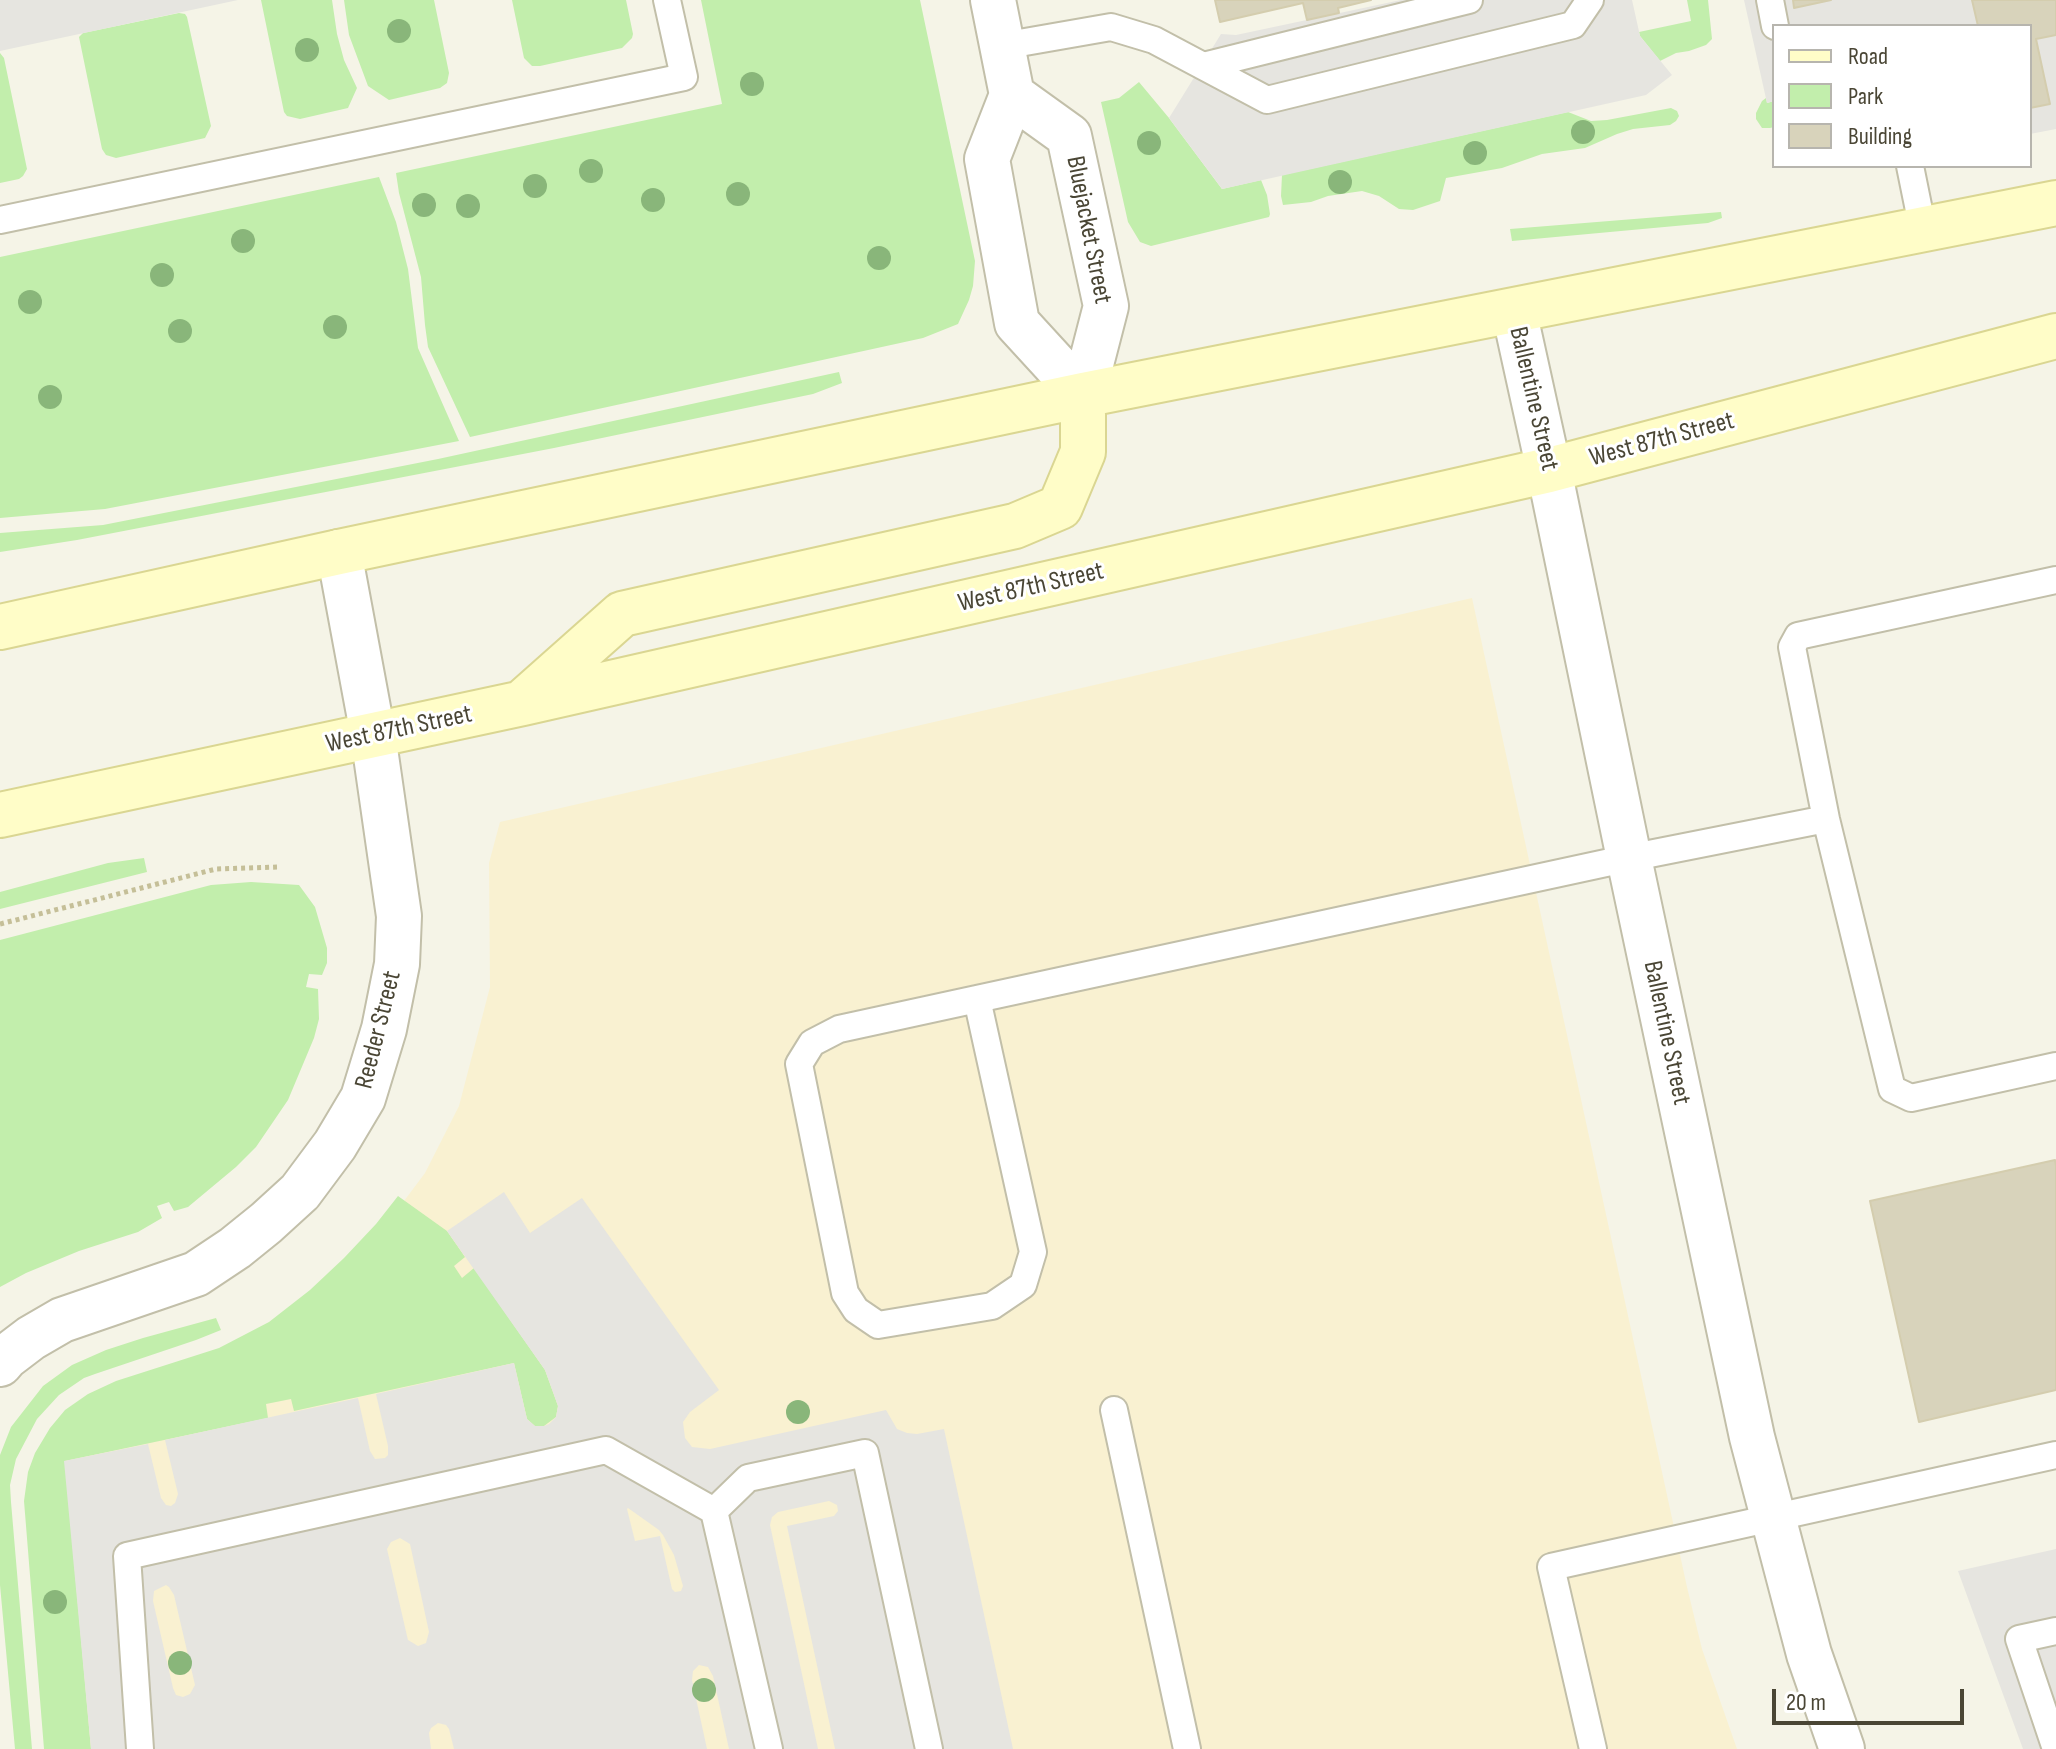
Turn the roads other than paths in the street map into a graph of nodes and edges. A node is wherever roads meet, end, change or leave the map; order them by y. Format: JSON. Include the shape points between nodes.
{"nodes":[{"id":1,"x":667,"y":0,"type":"edge"},
{"id":2,"x":993,"y":0,"type":"edge"},
{"id":3,"x":1469,"y":0,"type":"edge"},
{"id":4,"x":1590,"y":0,"type":"edge"},
{"id":5,"x":1770,"y":0,"type":"edge"},
{"id":6,"x":1775,"y":24,"type":"edge"},
{"id":7,"x":1002,"y":46,"type":"junction"},
{"id":8,"x":1203,"y":66,"type":"junction"},
{"id":9,"x":1012,"y":95,"type":"junction"},
{"id":10,"x":1910,"y":168,"type":"edge"},
{"id":11,"x":2056,"y":203,"type":"edge"},
{"id":12,"x":0,"y":220,"type":"edge"},
{"id":13,"x":1923,"y":230,"type":"junction"},
{"id":14,"x":1514,"y":311,"type":"junction"},
{"id":15,"x":2056,"y":336,"type":"edge"},
{"id":16,"x":1083,"y":395,"type":"junction"},
{"id":17,"x":1549,"y":470,"type":"junction"},
{"id":18,"x":339,"y":552,"type":"junction"},
{"id":19,"x":2056,"y":580,"type":"edge"},
{"id":20,"x":0,"y":627,"type":"edge"},
{"id":21,"x":523,"y":703,"type":"junction"},
{"id":22,"x":373,"y":735,"type":"junction"},
{"id":23,"x":0,"y":815,"type":"edge"},
{"id":24,"x":1826,"y":819,"type":"junction"},
{"id":25,"x":1629,"y":858,"type":"junction"},
{"id":26,"x":977,"y":999,"type":"junction"},
{"id":27,"x":2056,"y":1066,"type":"edge"},
{"id":28,"x":0,"y":1364,"type":"edge"},
{"id":29,"x":1114,"y":1410,"type":"dead end"},
{"id":30,"x":2056,"y":1455,"type":"edge"},
{"id":31,"x":714,"y":1511,"type":"junction"},
{"id":32,"x":1774,"y":1519,"type":"junction"},
{"id":33,"x":2056,"y":1631,"type":"edge"},
{"id":34,"x":140,"y":1749,"type":"edge"},
{"id":35,"x":769,"y":1749,"type":"edge"},
{"id":36,"x":929,"y":1749,"type":"edge"},
{"id":37,"x":1187,"y":1749,"type":"edge"},
{"id":38,"x":1593,"y":1749,"type":"edge"},
{"id":39,"x":1842,"y":1749,"type":"edge"},
{"id":40,"x":2056,"y":1749,"type":"edge"}],
"edges":[{"from":1,"to":12,"type":"lane","via":[[684,77]]},
{"from":2,"to":7,"type":"street"},
{"from":3,"to":8,"type":"lane"},
{"from":4,"to":8,"type":"lane","via":[[1573,25],[1267,100]]},
{"from":5,"to":6,"type":"lane"},
{"from":7,"to":8,"type":"lane","via":[[1111,27],[1154,40]]},
{"from":7,"to":9,"type":"street"},
{"from":9,"to":16,"type":"street","via":[[987,159],[1017,323]]},
{"from":9,"to":16,"type":"street","name":"Bluejacket Street","via":[[1069,136],[1106,306]]},
{"from":10,"to":13,"type":"lane"},
{"from":11,"to":13,"type":"main road"},
{"from":13,"to":14,"type":"main road"},
{"from":14,"to":16,"type":"main road"},
{"from":14,"to":17,"type":"street","name":"Ballentine Street"},
{"from":15,"to":17,"type":"main road","name":"West 87th Street"},
{"from":16,"to":18,"type":"main road"},
{"from":16,"to":21,"type":"main road","via":[[1083,452],[1060,507],[1015,526],[622,614]]},
{"from":17,"to":21,"type":"main road","name":"West 87th Street"},
{"from":17,"to":25,"type":"street","name":"Ballentine Street"},
{"from":18,"to":20,"type":"main road"},
{"from":18,"to":22,"type":"street","name":"Reeder Street"},
{"from":19,"to":24,"type":"lane","via":[[1798,636],[1792,647]]},
{"from":21,"to":22,"type":"main road","name":"West 87th Street"},
{"from":22,"to":23,"type":"main road","name":"West 87th Street"},
{"from":22,"to":28,"type":"street","name":"Reeder Street","via":[[399,916],[397,964],[384,1029],[363,1098],[349,1122],[300,1192],[235,1248],[196,1274],[62,1320]]},
{"from":24,"to":25,"type":"lane"},
{"from":24,"to":27,"type":"lane","via":[[1892,1089],[1911,1098]]},
{"from":25,"to":26,"type":"lane"},
{"from":25,"to":32,"type":"street","name":"Ballentine Street"},
{"from":26,"to":26,"type":"lane","via":[[839,1029],[812,1043],[799,1064],[845,1293],[856,1310],[878,1325],[992,1306],[1023,1285],[1033,1252]]},
{"from":29,"to":37,"type":"lane"},
{"from":30,"to":32,"type":"lane"},
{"from":31,"to":34,"type":"lane","via":[[606,1450],[127,1556]]},
{"from":31,"to":35,"type":"lane"},
{"from":31,"to":36,"type":"lane","via":[[748,1478],[865,1453]]},
{"from":32,"to":38,"type":"lane","via":[[1551,1567]]},
{"from":32,"to":39,"type":"street","name":"Ballentine Street","via":[[1809,1654]]},
{"from":33,"to":40,"type":"lane","via":[[2019,1639]]}]}
